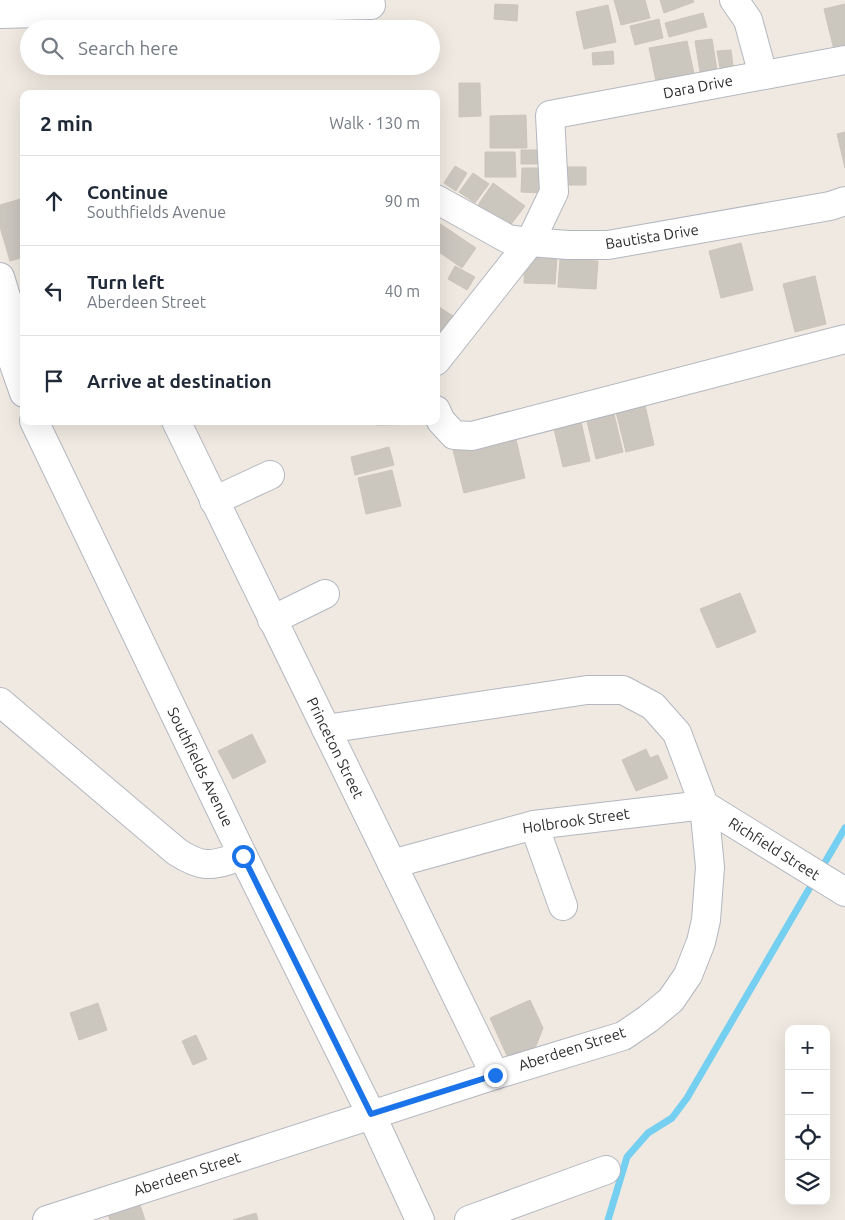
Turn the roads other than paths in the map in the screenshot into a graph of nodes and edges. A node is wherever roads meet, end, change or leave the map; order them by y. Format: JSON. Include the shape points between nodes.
{"nodes":[{"id":1,"x":370,"y":0,"type":"edge"},
{"id":2,"x":734,"y":0,"type":"edge"},
{"id":3,"x":0,"y":14,"type":"edge"},
{"id":4,"x":845,"y":60,"type":"edge"},
{"id":5,"x":763,"y":75,"type":"junction"},
{"id":6,"x":440,"y":201,"type":"edge"},
{"id":7,"x":845,"y":201,"type":"edge"},
{"id":8,"x":530,"y":242,"type":"junction"},
{"id":9,"x":0,"y":277,"type":"edge"},
{"id":10,"x":845,"y":339,"type":"edge"},
{"id":11,"x":11,"y":353,"type":"edge"},
{"id":12,"x":440,"y":356,"type":"edge"},
{"id":13,"x":20,"y":381,"type":"edge"},
{"id":14,"x":440,"y":419,"type":"edge"},
{"id":15,"x":36,"y":425,"type":"edge"},
{"id":16,"x":178,"y":425,"type":"edge"},
{"id":17,"x":270,"y":475,"type":"dead end"},
{"id":18,"x":214,"y":501,"type":"junction"},
{"id":19,"x":325,"y":594,"type":"dead end"},
{"id":20,"x":272,"y":620,"type":"junction"},
{"id":21,"x":0,"y":702,"type":"edge"},
{"id":22,"x":326,"y":729,"type":"junction"},
{"id":23,"x":704,"y":805,"type":"junction"},
{"id":24,"x":534,"y":825,"type":"junction"},
{"id":25,"x":243,"y":856,"type":"junction"},
{"id":26,"x":392,"y":864,"type":"junction"},
{"id":27,"x":845,"y":892,"type":"edge"},
{"id":28,"x":563,"y":906,"type":"dead end"},
{"id":29,"x":495,"y":1075,"type":"junction"},
{"id":30,"x":371,"y":1114,"type":"junction"},
{"id":31,"x":606,"y":1170,"type":"dead end"},
{"id":32,"x":47,"y":1220,"type":"edge"},
{"id":33,"x":420,"y":1220,"type":"edge"},
{"id":34,"x":469,"y":1220,"type":"edge"}],
"edges":[{"from":1,"to":3,"type":"street","via":[[371,5]]},
{"from":2,"to":5,"type":"street","via":[[748,20]]},
{"from":4,"to":5,"type":"street","name":"Dara Drive"},
{"from":5,"to":8,"type":"street","name":"Dara Drive","via":[[550,115],[554,192]]},
{"from":6,"to":8,"type":"street","name":"Bautista Drive","via":[[508,239]]},
{"from":7,"to":8,"type":"street","name":"Bautista Drive","via":[[608,245]]},
{"from":8,"to":12,"type":"street"},
{"from":9,"to":11,"type":"street","via":[[8,303]]},
{"from":10,"to":14,"type":"street","via":[[472,436],[454,435]]},
{"from":11,"to":13,"type":"street"},
{"from":15,"to":25,"type":"street","name":"Southfields Avenue"},
{"from":16,"to":18,"type":"street","name":"Princeton Street"},
{"from":17,"to":18,"type":"street"},
{"from":18,"to":20,"type":"street","name":"Princeton Street"},
{"from":19,"to":20,"type":"street"},
{"from":20,"to":22,"type":"street","name":"Princeton Street"},
{"from":21,"to":25,"type":"street","via":[[192,862],[209,865]]},
{"from":22,"to":23,"type":"street","name":"Aberdeen Street","via":[[587,690],[622,690],[653,706],[677,734]]},
{"from":22,"to":26,"type":"street","name":"Princeton Street"},
{"from":23,"to":24,"type":"street","name":"Holbrook Street"},
{"from":23,"to":27,"type":"street","name":"Richfield Street"},
{"from":23,"to":29,"type":"street","name":"Aberdeen Street","via":[[710,866],[706,920],[688,976],[671,1000],[622,1036]]},
{"from":24,"to":26,"type":"street","name":"Holbrook Street"},
{"from":24,"to":28,"type":"street"},
{"from":25,"to":30,"type":"street","name":"Southfields Avenue"},
{"from":26,"to":29,"type":"street","name":"Princeton Street"},
{"from":29,"to":30,"type":"street","name":"Aberdeen Street"},
{"from":30,"to":32,"type":"street","name":"Aberdeen Street"},
{"from":30,"to":33,"type":"street","name":"Southfields Avenue"},
{"from":31,"to":34,"type":"street"}]}
